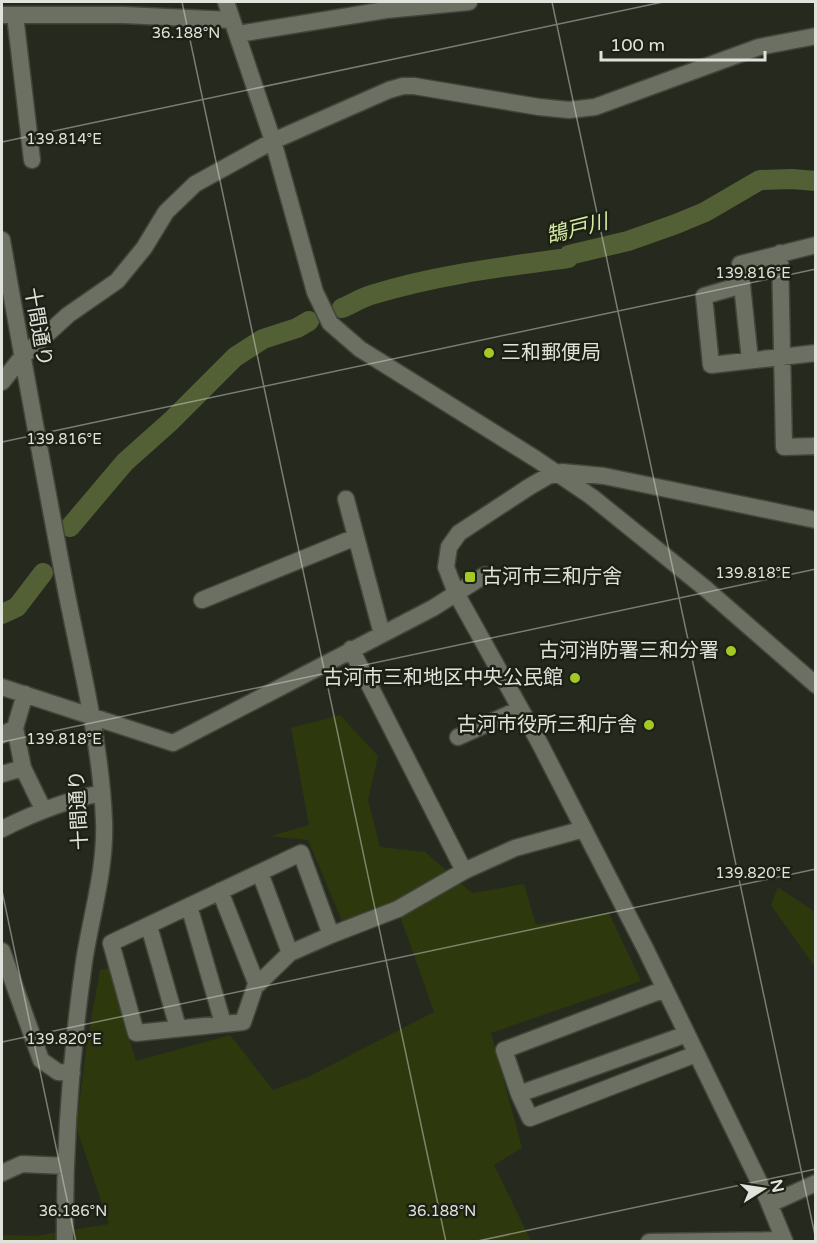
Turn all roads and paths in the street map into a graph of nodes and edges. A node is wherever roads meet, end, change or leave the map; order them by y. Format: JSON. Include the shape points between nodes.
{"nodes":[{"id":1,"x":226,"y":2,"type":"edge"},
{"id":2,"x":469,"y":2,"type":"edge"},
{"id":3,"x":8,"y":15,"type":"edge"},
{"id":4,"x":235,"y":27,"type":"junction"},
{"id":5,"x":816,"y":36,"type":"edge"},
{"id":6,"x":273,"y":141,"type":"junction"},
{"id":7,"x":32,"y":160,"type":"dead end"},
{"id":8,"x":2,"y":240,"type":"edge"},
{"id":9,"x":816,"y":245,"type":"edge"},
{"id":10,"x":780,"y":253,"type":"junction"},
{"id":11,"x":742,"y":285,"type":"junction"},
{"id":12,"x":816,"y":353,"type":"edge"},
{"id":13,"x":784,"y":356,"type":"junction"},
{"id":14,"x":22,"y":357,"type":"junction"},
{"id":15,"x":750,"y":360,"type":"junction"},
{"id":16,"x":2,"y":382,"type":"edge"},
{"id":17,"x":816,"y":447,"type":"edge"},
{"id":18,"x":557,"y":473,"type":"junction"},
{"id":19,"x":345,"y":499,"type":"dead end"},
{"id":20,"x":816,"y":520,"type":"edge"},
{"id":21,"x":356,"y":537,"type":"junction"},
{"id":22,"x":485,"y":575,"type":"dead end"},
{"id":23,"x":456,"y":593,"type":"junction"},
{"id":24,"x":202,"y":600,"type":"dead end"},
{"id":25,"x":382,"y":634,"type":"junction"},
{"id":26,"x":351,"y":650,"type":"junction"},
{"id":27,"x":816,"y":685,"type":"edge"},
{"id":28,"x":2,"y":687,"type":"edge"},
{"id":29,"x":25,"y":694,"type":"junction"},
{"id":30,"x":520,"y":709,"type":"junction"},
{"id":31,"x":91,"y":716,"type":"junction"},
{"id":32,"x":8,"y":731,"type":"edge"},
{"id":33,"x":458,"y":737,"type":"dead end"},
{"id":34,"x":22,"y":768,"type":"junction"},
{"id":35,"x":2,"y":774,"type":"edge"},
{"id":36,"x":102,"y":794,"type":"junction"},
{"id":37,"x":43,"y":809,"type":"junction"},
{"id":38,"x":2,"y":829,"type":"edge"},
{"id":39,"x":584,"y":829,"type":"junction"},
{"id":40,"x":464,"y":871,"type":"junction"},
{"id":41,"x":260,"y":873,"type":"junction"},
{"id":42,"x":220,"y":891,"type":"junction"},
{"id":43,"x":189,"y":906,"type":"junction"},
{"id":44,"x":149,"y":926,"type":"junction"},
{"id":45,"x":331,"y":935,"type":"junction"},
{"id":46,"x":2,"y":951,"type":"edge"},
{"id":47,"x":290,"y":953,"type":"junction"},
{"id":48,"x":257,"y":985,"type":"junction"},
{"id":49,"x":665,"y":989,"type":"junction"},
{"id":50,"x":223,"y":1023,"type":"junction"},
{"id":51,"x":178,"y":1028,"type":"junction"},
{"id":52,"x":687,"y":1034,"type":"junction"},
{"id":53,"x":696,"y":1054,"type":"junction"},
{"id":54,"x":72,"y":1073,"type":"junction"},
{"id":55,"x":519,"y":1094,"type":"junction"},
{"id":56,"x":66,"y":1166,"type":"junction"},
{"id":57,"x":2,"y":1173,"type":"edge"},
{"id":58,"x":816,"y":1183,"type":"edge"},
{"id":59,"x":770,"y":1204,"type":"junction"},
{"id":60,"x":656,"y":1241,"type":"edge"},
{"id":61,"x":784,"y":1241,"type":"edge"},
{"id":62,"x":65,"y":1242,"type":"edge"},
{"id":63,"x":649,"y":1242,"type":"edge"}],
"edges":[{"from":1,"to":4,"type":"street"},
{"from":2,"to":4,"type":"street"},
{"from":3,"to":4,"type":"street","via":[[123,15]]},
{"from":3,"to":7,"type":"street"},
{"from":4,"to":6,"type":"street"},
{"from":5,"to":6,"type":"street","via":[[759,47],[595,107],[539,107],[403,86]]},
{"from":6,"to":14,"type":"street","via":[[195,184],[166,212],[117,282],[68,315]]},
{"from":6,"to":18,"type":"street","via":[[315,292],[330,323],[360,349]]},
{"from":8,"to":14,"type":"street","name":"十間通り"},
{"from":9,"to":10,"type":"street"},
{"from":10,"to":11,"type":"street","via":[[740,264]]},
{"from":10,"to":13,"type":"street"},
{"from":11,"to":15,"type":"street"},
{"from":11,"to":15,"type":"street","via":[[704,296],[711,365]]},
{"from":12,"to":13,"type":"street"},
{"from":13,"to":15,"type":"street"},
{"from":13,"to":17,"type":"street","via":[[784,447]]},
{"from":14,"to":16,"type":"street"},
{"from":14,"to":31,"type":"street","name":"十間通り"},
{"from":18,"to":20,"type":"street","via":[[604,476]]},
{"from":18,"to":23,"type":"street","via":[[459,533],[449,547],[446,567]]},
{"from":18,"to":27,"type":"street","via":[[706,589]]},
{"from":19,"to":21,"type":"street"},
{"from":21,"to":24,"type":"street"},
{"from":21,"to":25,"type":"street"},
{"from":22,"to":23,"type":"street"},
{"from":23,"to":25,"type":"street"},
{"from":23,"to":30,"type":"street"},
{"from":25,"to":26,"type":"street"},
{"from":26,"to":31,"type":"street","via":[[173,743]]},
{"from":26,"to":40,"type":"street"},
{"from":28,"to":29,"type":"street"},
{"from":29,"to":31,"type":"street"},
{"from":29,"to":32,"type":"street"},
{"from":30,"to":33,"type":"street"},
{"from":30,"to":39,"type":"street"},
{"from":31,"to":36,"type":"street","name":"十間通り"},
{"from":32,"to":34,"type":"street"},
{"from":34,"to":35,"type":"street"},
{"from":34,"to":37,"type":"street"},
{"from":36,"to":37,"type":"street"},
{"from":36,"to":54,"type":"street","name":"十間通り","via":[[104,842],[84,960]]},
{"from":37,"to":38,"type":"street"},
{"from":39,"to":40,"type":"street","via":[[515,848]]},
{"from":39,"to":49,"type":"street"},
{"from":40,"to":45,"type":"street","via":[[398,909]]},
{"from":41,"to":42,"type":"street"},
{"from":41,"to":45,"type":"street","via":[[301,853]]},
{"from":41,"to":47,"type":"street"},
{"from":42,"to":43,"type":"street"},
{"from":42,"to":48,"type":"street"},
{"from":43,"to":44,"type":"street"},
{"from":43,"to":50,"type":"street"},
{"from":44,"to":51,"type":"street"},
{"from":44,"to":51,"type":"street","via":[[111,943],[136,1033]]},
{"from":45,"to":47,"type":"street"},
{"from":46,"to":54,"type":"street","via":[[41,1060],[58,1072]]},
{"from":47,"to":48,"type":"street"},
{"from":48,"to":50,"type":"street","via":[[243,1022]]},
{"from":49,"to":52,"type":"street"},
{"from":49,"to":55,"type":"street","via":[[504,1050]]},
{"from":50,"to":51,"type":"street"},
{"from":52,"to":53,"type":"street"},
{"from":52,"to":55,"type":"street"},
{"from":53,"to":55,"type":"street","via":[[530,1118]]},
{"from":53,"to":59,"type":"street"},
{"from":54,"to":56,"type":"street","name":"十間通り"},
{"from":56,"to":57,"type":"street","via":[[22,1164]]},
{"from":56,"to":62,"type":"street","name":"十間通り"},
{"from":58,"to":59,"type":"street"},
{"from":59,"to":61,"type":"street"},
{"from":60,"to":61,"type":"street"},
{"from":60,"to":63,"type":"street"}]}
